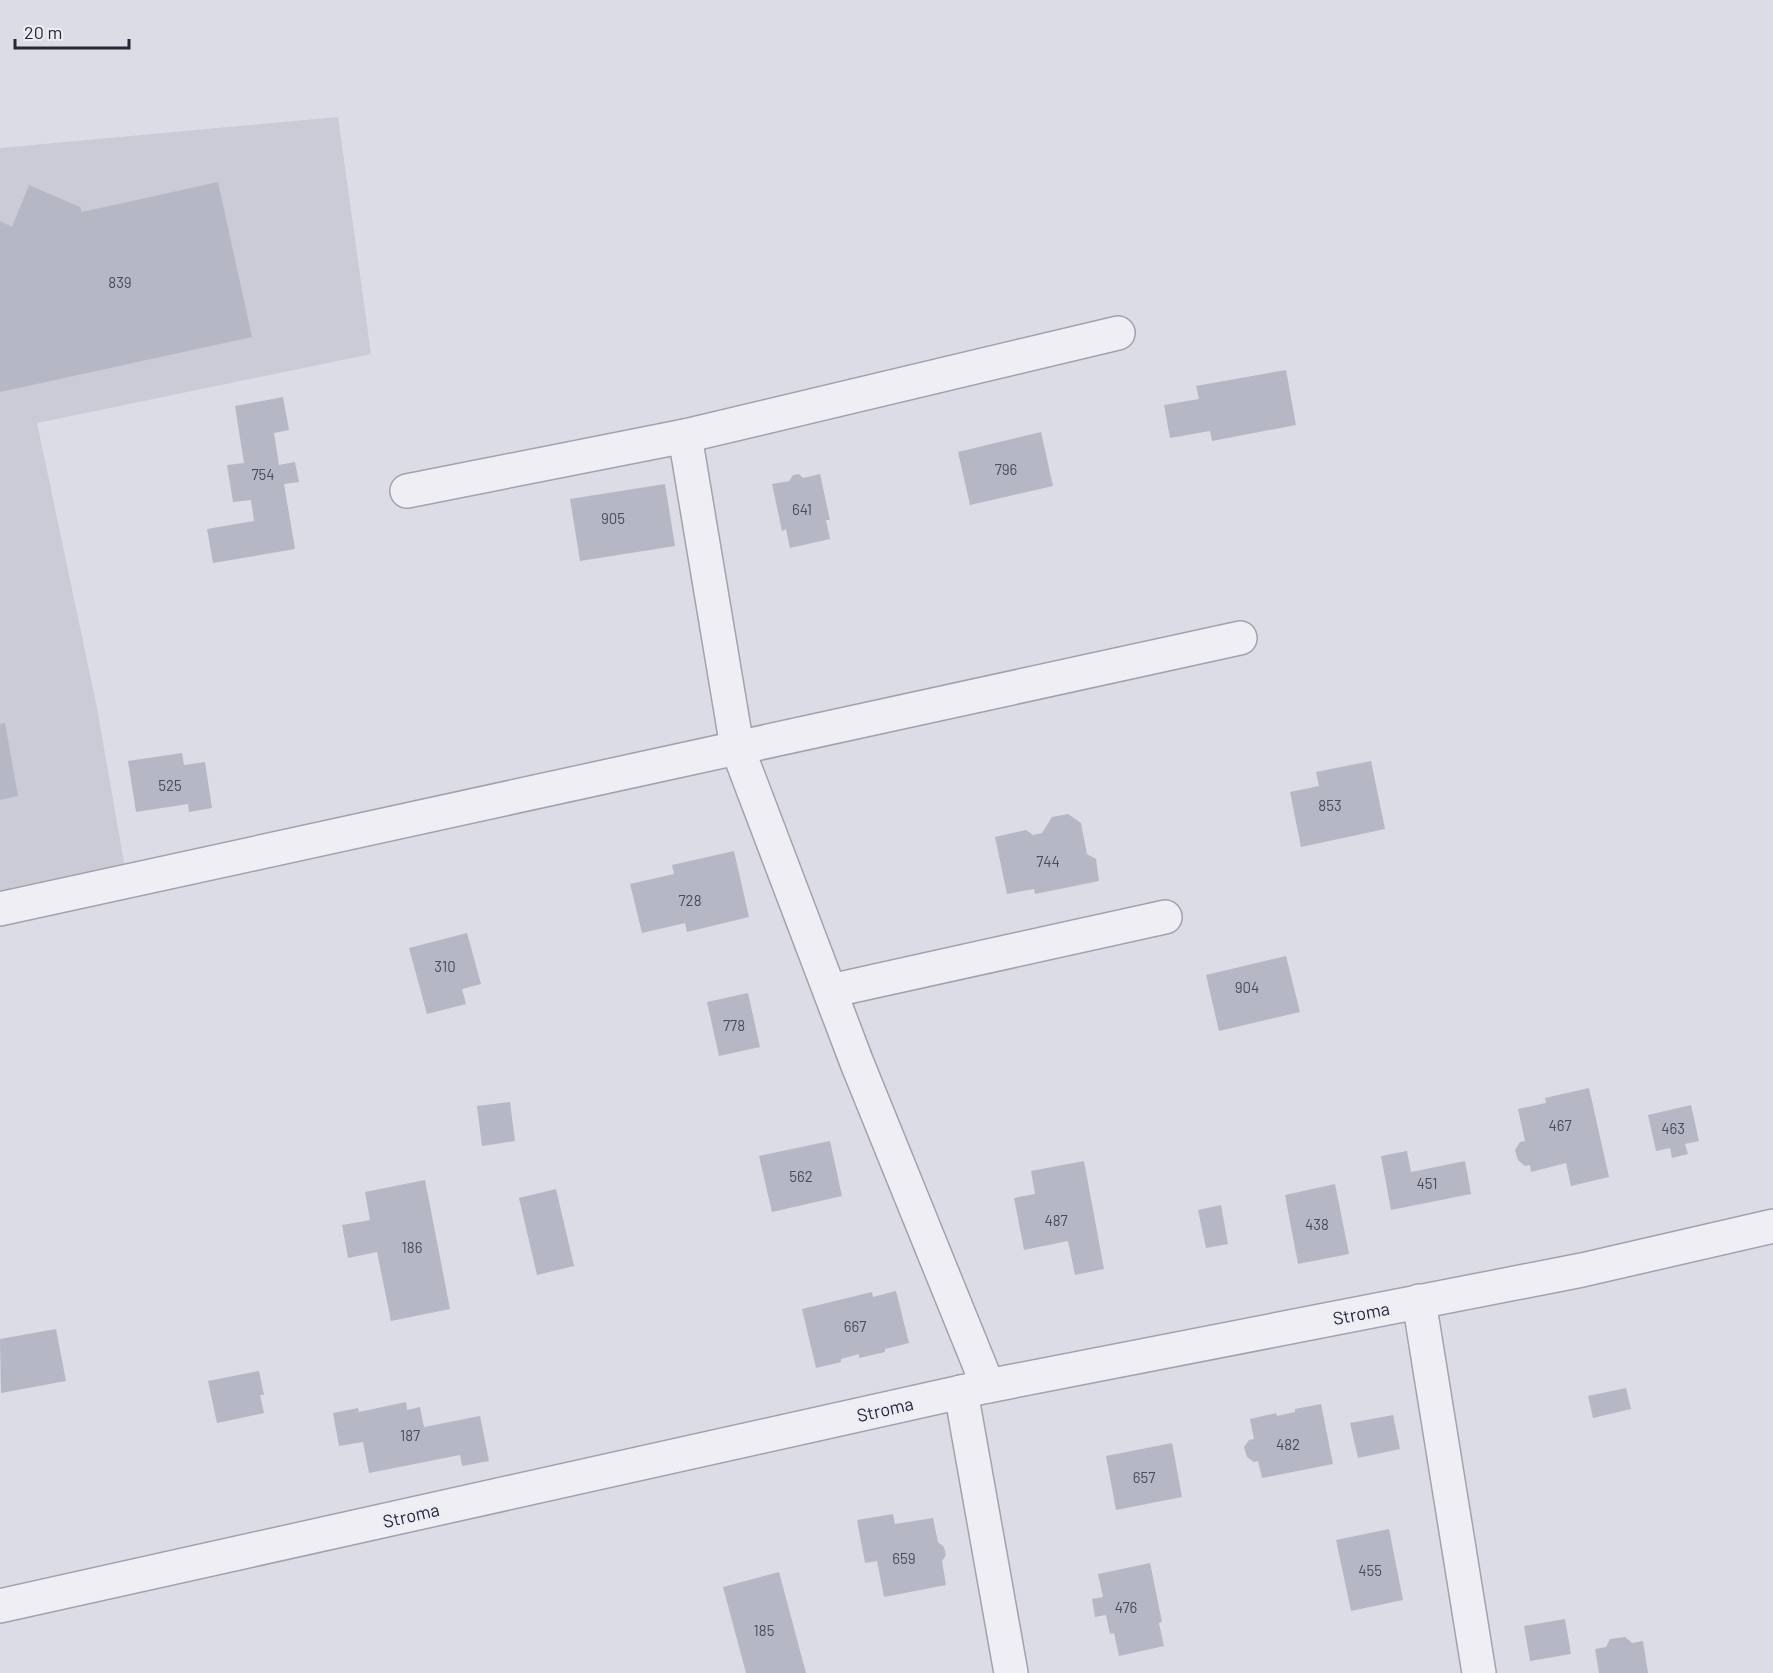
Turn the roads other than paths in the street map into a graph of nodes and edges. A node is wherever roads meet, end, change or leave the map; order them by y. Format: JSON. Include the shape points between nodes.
{"nodes":[{"id":1,"x":1118,"y":333,"type":"dead end"},
{"id":2,"x":685,"y":435,"type":"junction"},
{"id":3,"x":407,"y":491,"type":"dead end"},
{"id":4,"x":1240,"y":638,"type":"dead end"},
{"id":5,"x":737,"y":747,"type":"junction"},
{"id":6,"x":0,"y":909,"type":"edge"},
{"id":7,"x":1166,"y":917,"type":"dead end"},
{"id":8,"x":830,"y":991,"type":"junction"},
{"id":9,"x":1773,"y":1226,"type":"edge"},
{"id":10,"x":1419,"y":1301,"type":"junction"},
{"id":11,"x":974,"y":1389,"type":"junction"},
{"id":12,"x":0,"y":1606,"type":"edge"},
{"id":13,"x":1011,"y":1673,"type":"edge"},
{"id":14,"x":1479,"y":1673,"type":"edge"}],
"edges":[{"from":1,"to":2,"type":"street"},
{"from":2,"to":3,"type":"street"},
{"from":2,"to":5,"type":"street"},
{"from":4,"to":5,"type":"street"},
{"from":5,"to":6,"type":"street"},
{"from":5,"to":8,"type":"street"},
{"from":7,"to":8,"type":"street"},
{"from":8,"to":11,"type":"street"},
{"from":9,"to":10,"type":"street","name":"Stroma","via":[[1582,1270]]},
{"from":10,"to":11,"type":"street","name":"Stroma"},
{"from":10,"to":14,"type":"street"},
{"from":11,"to":12,"type":"street","name":"Stroma"},
{"from":11,"to":13,"type":"street"}]}
